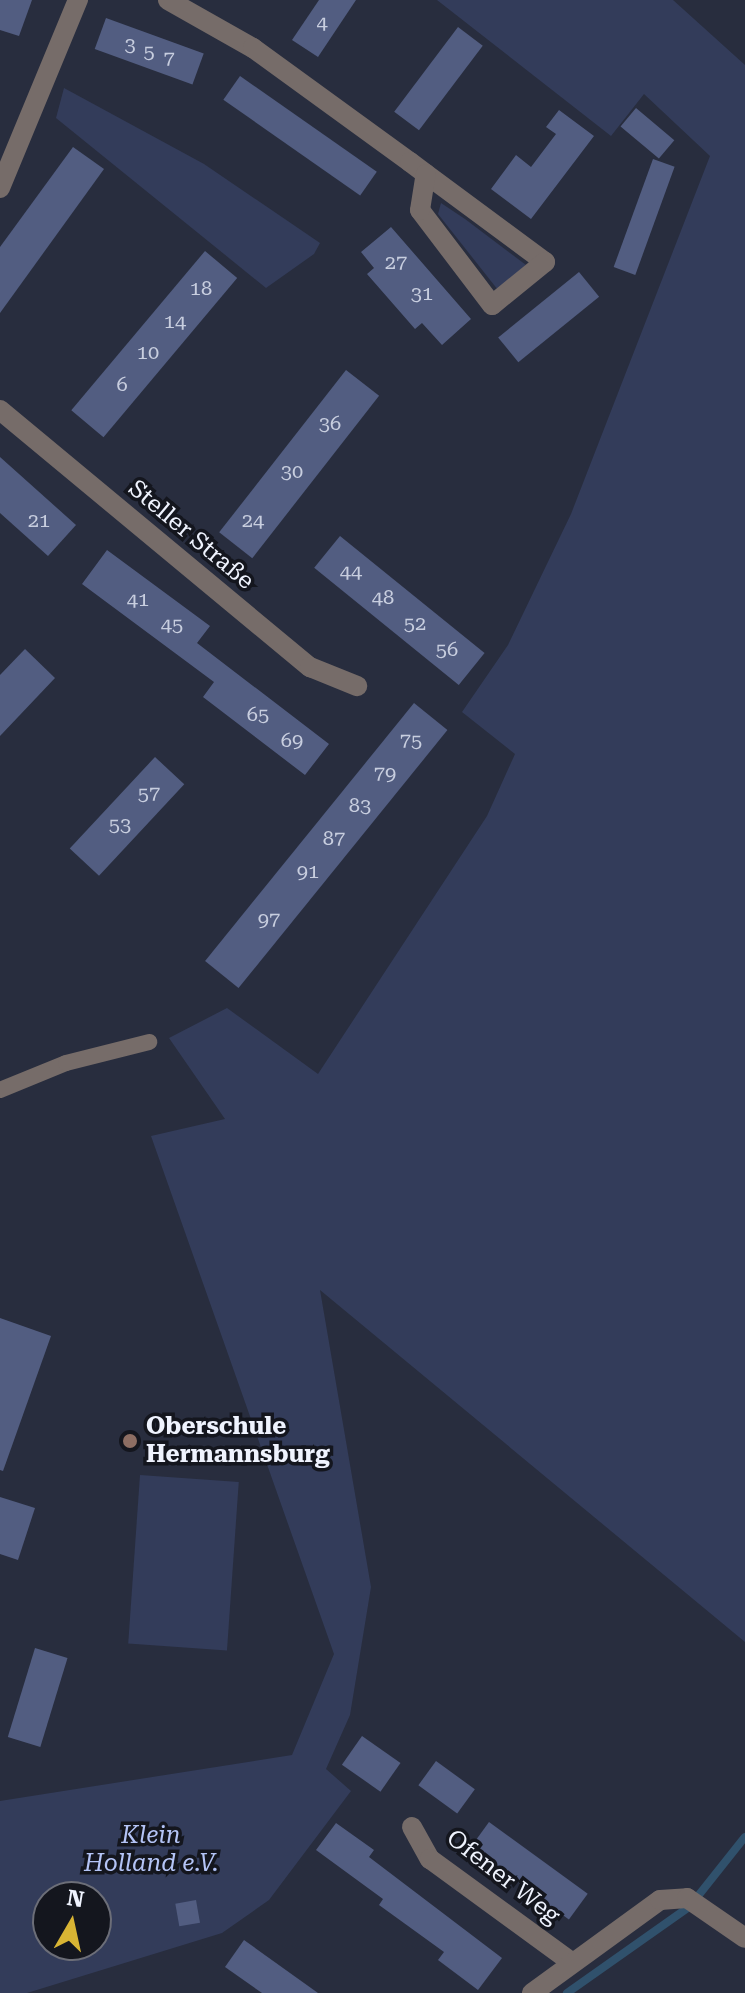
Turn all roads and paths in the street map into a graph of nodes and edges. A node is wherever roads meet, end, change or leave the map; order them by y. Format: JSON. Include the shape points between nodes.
{"nodes":[{"id":1,"x":78,"y":0,"type":"edge"},
{"id":2,"x":168,"y":0,"type":"edge"},
{"id":3,"x":426,"y":174,"type":"junction"},
{"id":4,"x":0,"y":188,"type":"edge"},
{"id":5,"x":0,"y":410,"type":"edge"},
{"id":6,"x":357,"y":686,"type":"dead end"},
{"id":7,"x":149,"y":1042,"type":"dead end"},
{"id":8,"x":0,"y":1090,"type":"edge"},
{"id":9,"x":412,"y":1827,"type":"dead end"},
{"id":10,"x":745,"y":1938,"type":"edge"},
{"id":11,"x":571,"y":1962,"type":"junction"},
{"id":12,"x":532,"y":1993,"type":"edge"}],
"edges":[{"from":1,"to":4,"type":"street"},
{"from":2,"to":3,"type":"street","via":[[253,48]]},
{"from":3,"to":3,"type":"street","via":[[420,210],[492,305],[545,262]]},
{"from":5,"to":6,"type":"street","name":"Steller Straße","via":[[310,667]]},
{"from":7,"to":8,"type":"lane","via":[[66,1063]]},
{"from":9,"to":11,"type":"street","name":"Ofener Weg","via":[[430,1859]]},
{"from":10,"to":11,"type":"street","via":[[678,1895],[660,1900]]},
{"from":11,"to":12,"type":"street"}]}
